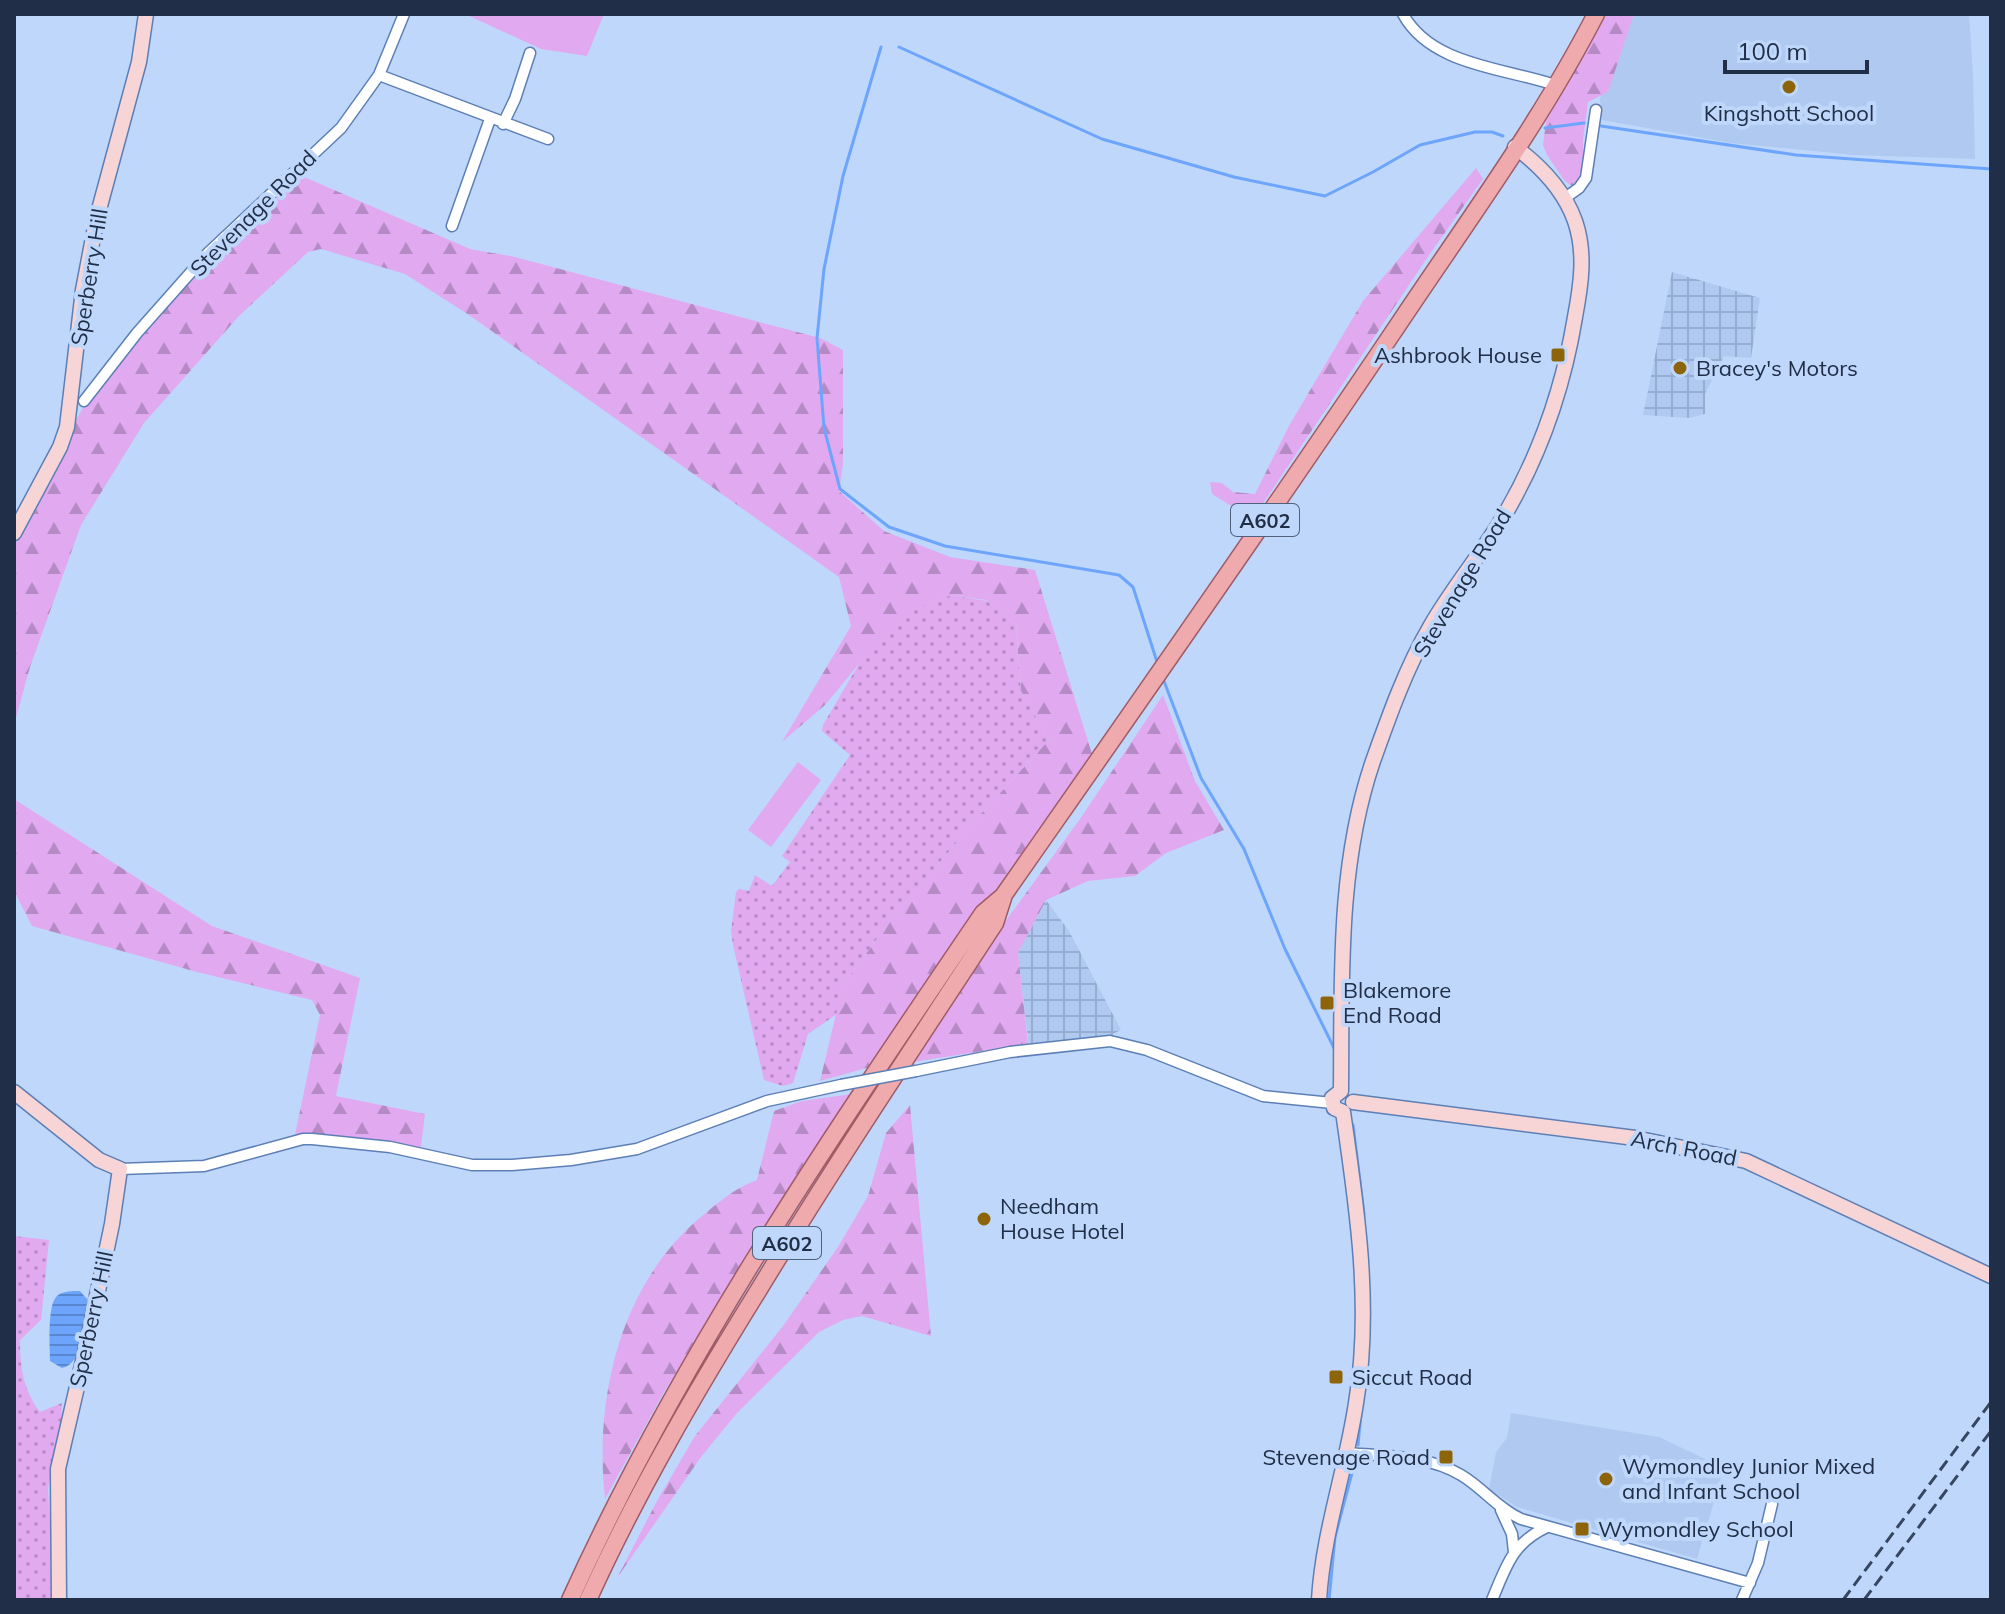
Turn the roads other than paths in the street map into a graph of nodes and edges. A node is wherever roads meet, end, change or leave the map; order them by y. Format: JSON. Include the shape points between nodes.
{"nodes":[{"id":1,"x":146,"y":14,"type":"edge"},
{"id":2,"x":404,"y":14,"type":"edge"},
{"id":3,"x":1403,"y":14,"type":"edge"},
{"id":4,"x":1596,"y":14,"type":"edge"},
{"id":5,"x":530,"y":53,"type":"dead end"},
{"id":6,"x":379,"y":75,"type":"junction"},
{"id":7,"x":1555,"y":85,"type":"junction"},
{"id":8,"x":1596,"y":110,"type":"dead end"},
{"id":9,"x":490,"y":119,"type":"junction"},
{"id":10,"x":503,"y":124,"type":"junction"},
{"id":11,"x":548,"y":139,"type":"dead end"},
{"id":12,"x":1515,"y":147,"type":"junction"},
{"id":13,"x":1565,"y":198,"type":"junction"},
{"id":14,"x":452,"y":226,"type":"dead end"},
{"id":15,"x":84,"y":401,"type":"dead end"},
{"id":16,"x":14,"y":533,"type":"edge"},
{"id":17,"x":1003,"y":896,"type":"junction"},
{"id":18,"x":14,"y":1092,"type":"edge"},
{"id":19,"x":1342,"y":1102,"type":"junction"},
{"id":20,"x":120,"y":1169,"type":"junction"},
{"id":21,"x":1991,"y":1276,"type":"edge"},
{"id":22,"x":1346,"y":1453,"type":"junction"},
{"id":23,"x":1772,"y":1504,"type":"dead end"},
{"id":24,"x":1501,"y":1510,"type":"junction"},
{"id":25,"x":1547,"y":1527,"type":"junction"},
{"id":26,"x":1514,"y":1552,"type":"junction"},
{"id":27,"x":1750,"y":1583,"type":"junction"},
{"id":28,"x":59,"y":1600,"type":"edge"},
{"id":29,"x":570,"y":1600,"type":"edge"},
{"id":30,"x":588,"y":1600,"type":"edge"},
{"id":31,"x":1319,"y":1600,"type":"edge"},
{"id":32,"x":1492,"y":1600,"type":"edge"},
{"id":33,"x":1742,"y":1600,"type":"edge"}],
"edges":[{"from":1,"to":16,"type":"street","name":"Sperberry Hill","via":[[83,290],[67,427]]},
{"from":2,"to":6,"type":"street","name":"Stevenage Road"},
{"from":3,"to":7,"type":"street","via":[[1414,32],[1464,62]]},
{"from":4,"to":7,"type":"main road","number":"A602"},
{"from":5,"to":10,"type":"street"},
{"from":6,"to":9,"type":"street"},
{"from":6,"to":15,"type":"street","name":"Stevenage Road","via":[[341,128],[207,254]]},
{"from":7,"to":12,"type":"main road","number":"A602"},
{"from":8,"to":13,"type":"street","via":[[1586,178]]},
{"from":9,"to":10,"type":"street"},
{"from":9,"to":14,"type":"street"},
{"from":10,"to":11,"type":"street"},
{"from":12,"to":13,"type":"street","name":"Stevenage Road"},
{"from":12,"to":17,"type":"main road","number":"A602","via":[[1356,388]]},
{"from":13,"to":19,"type":"street","name":"Stevenage Road","via":[[1576,223],[1582,264],[1559,392],[1500,522],[1429,628],[1394,703],[1368,780],[1345,906]]},
{"from":17,"to":29,"type":"main road","number":"A602","via":[[983,913],[771,1233],[636,1461]]},
{"from":17,"to":30,"type":"main road","number":"A602","via":[[995,923],[720,1352],[651,1470]]},
{"from":18,"to":20,"type":"street","via":[[99,1160]]},
{"from":19,"to":20,"type":"street","bridge":true,"via":[[1263,1096],[1147,1050],[1110,1041],[1010,1052],[767,1101],[637,1149],[571,1160],[472,1165],[390,1147],[303,1139],[204,1166]]},
{"from":19,"to":21,"type":"street","name":"Arch Road","via":[[1635,1138],[1746,1161]]},
{"from":19,"to":22,"type":"street","name":"Stevenage Road","via":[[1354,1190],[1362,1338]]},
{"from":20,"to":28,"type":"street","name":"Sperberry Hill","via":[[58,1469]]},
{"from":22,"to":24,"type":"street","via":[[1406,1458],[1445,1468],[1468,1480]]},
{"from":22,"to":31,"type":"street","name":"Stevenage Road","via":[[1323,1556]]},
{"from":23,"to":27,"type":"street"},
{"from":24,"to":25,"type":"street"},
{"from":24,"to":26,"type":"street"},
{"from":25,"to":26,"type":"street"},
{"from":25,"to":27,"type":"street"},
{"from":26,"to":32,"type":"street"},
{"from":27,"to":33,"type":"street"}]}
